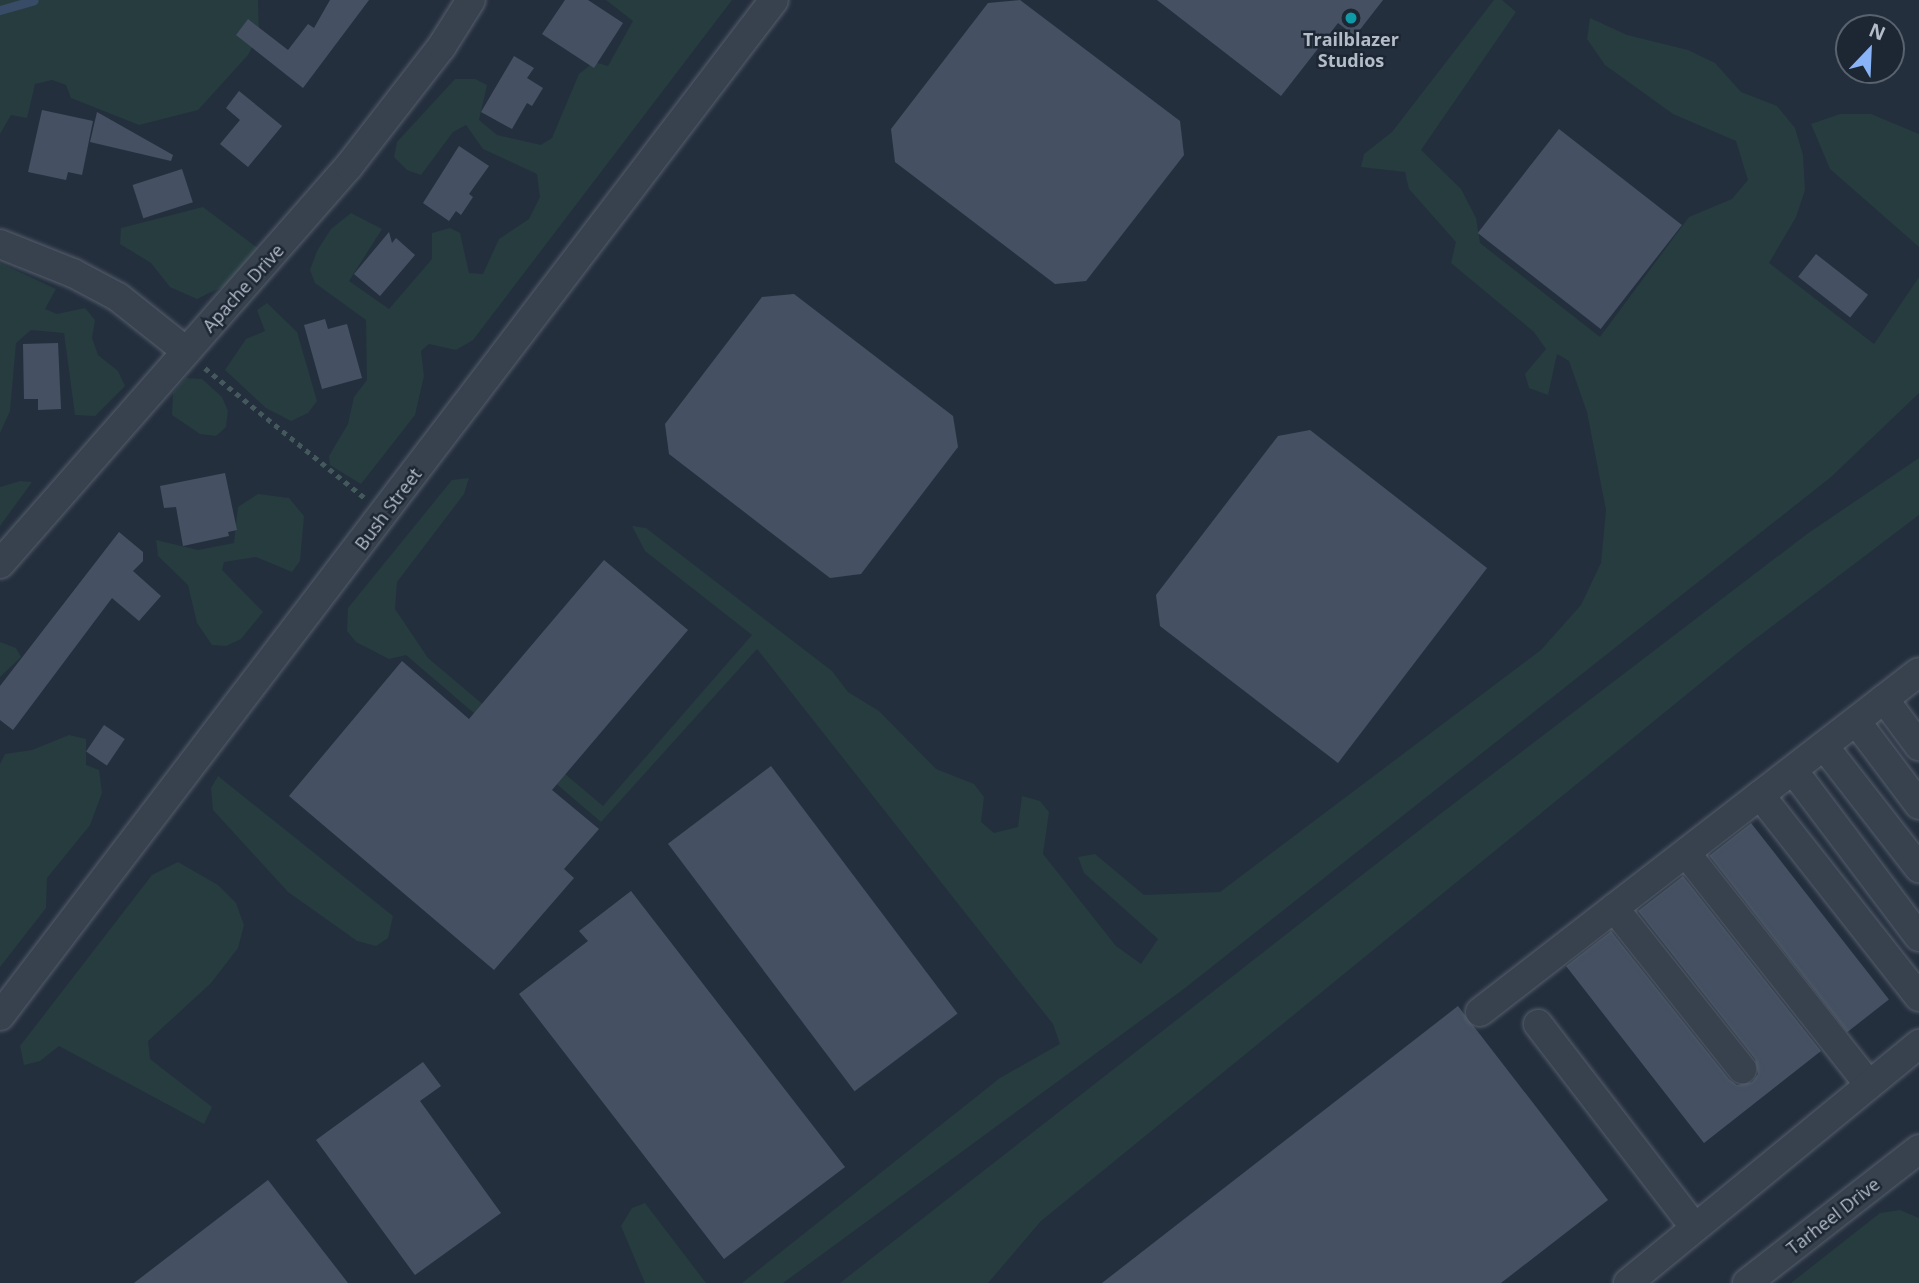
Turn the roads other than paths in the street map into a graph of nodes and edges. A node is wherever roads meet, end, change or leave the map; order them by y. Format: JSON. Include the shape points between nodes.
{"nodes":[{"id":1,"x":471,"y":0,"type":"edge"},
{"id":2,"x":774,"y":0,"type":"edge"},
{"id":3,"x":0,"y":244,"type":"edge"},
{"id":4,"x":186,"y":351,"type":"junction"},
{"id":5,"x":0,"y":564,"type":"edge"},
{"id":6,"x":1918,"y":675,"type":"edge"},
{"id":7,"x":1884,"y":699,"type":"junction"},
{"id":8,"x":1856,"y":721,"type":"junction"},
{"id":9,"x":1824,"y":746,"type":"junction"},
{"id":10,"x":1919,"y":746,"type":"edge"},
{"id":11,"x":1793,"y":769,"type":"junction"},
{"id":12,"x":1760,"y":795,"type":"junction"},
{"id":13,"x":1919,"y":805,"type":"edge"},
{"id":14,"x":1686,"y":853,"type":"junction"},
{"id":15,"x":1919,"y":868,"type":"edge"},
{"id":16,"x":1614,"y":908,"type":"junction"},
{"id":17,"x":1919,"y":937,"type":"edge"},
{"id":18,"x":1919,"y":997,"type":"edge"},
{"id":19,"x":1480,"y":1012,"type":"dead end"},
{"id":20,"x":0,"y":1016,"type":"edge"},
{"id":21,"x":1538,"y":1024,"type":"dead end"},
{"id":22,"x":1919,"y":1044,"type":"edge"},
{"id":23,"x":1742,"y":1069,"type":"dead end"},
{"id":24,"x":1869,"y":1085,"type":"junction"},
{"id":25,"x":1919,"y":1149,"type":"edge"},
{"id":26,"x":1695,"y":1228,"type":"junction"},
{"id":27,"x":1628,"y":1283,"type":"edge"},
{"id":28,"x":1748,"y":1283,"type":"edge"}],
"edges":[{"from":1,"to":4,"type":"street","name":"Apache Drive","via":[[442,46],[349,166]]},
{"from":2,"to":20,"type":"street","name":"Bush Street"},
{"from":3,"to":4,"type":"street","via":[[74,273],[118,297]]},
{"from":4,"to":5,"type":"street","name":"Apache Drive"},
{"from":6,"to":7,"type":"street"},
{"from":7,"to":8,"type":"street"},
{"from":7,"to":10,"type":"street"},
{"from":8,"to":9,"type":"street"},
{"from":8,"to":13,"type":"street"},
{"from":9,"to":11,"type":"street"},
{"from":9,"to":15,"type":"street"},
{"from":11,"to":12,"type":"street"},
{"from":11,"to":17,"type":"street"},
{"from":12,"to":14,"type":"street"},
{"from":12,"to":18,"type":"street"},
{"from":14,"to":16,"type":"street"},
{"from":14,"to":24,"type":"street"},
{"from":16,"to":19,"type":"street"},
{"from":16,"to":23,"type":"street"},
{"from":21,"to":26,"type":"street"},
{"from":22,"to":24,"type":"street"},
{"from":24,"to":26,"type":"street"},
{"from":25,"to":28,"type":"street","name":"Tarheel Drive"},
{"from":26,"to":27,"type":"street"}]}
